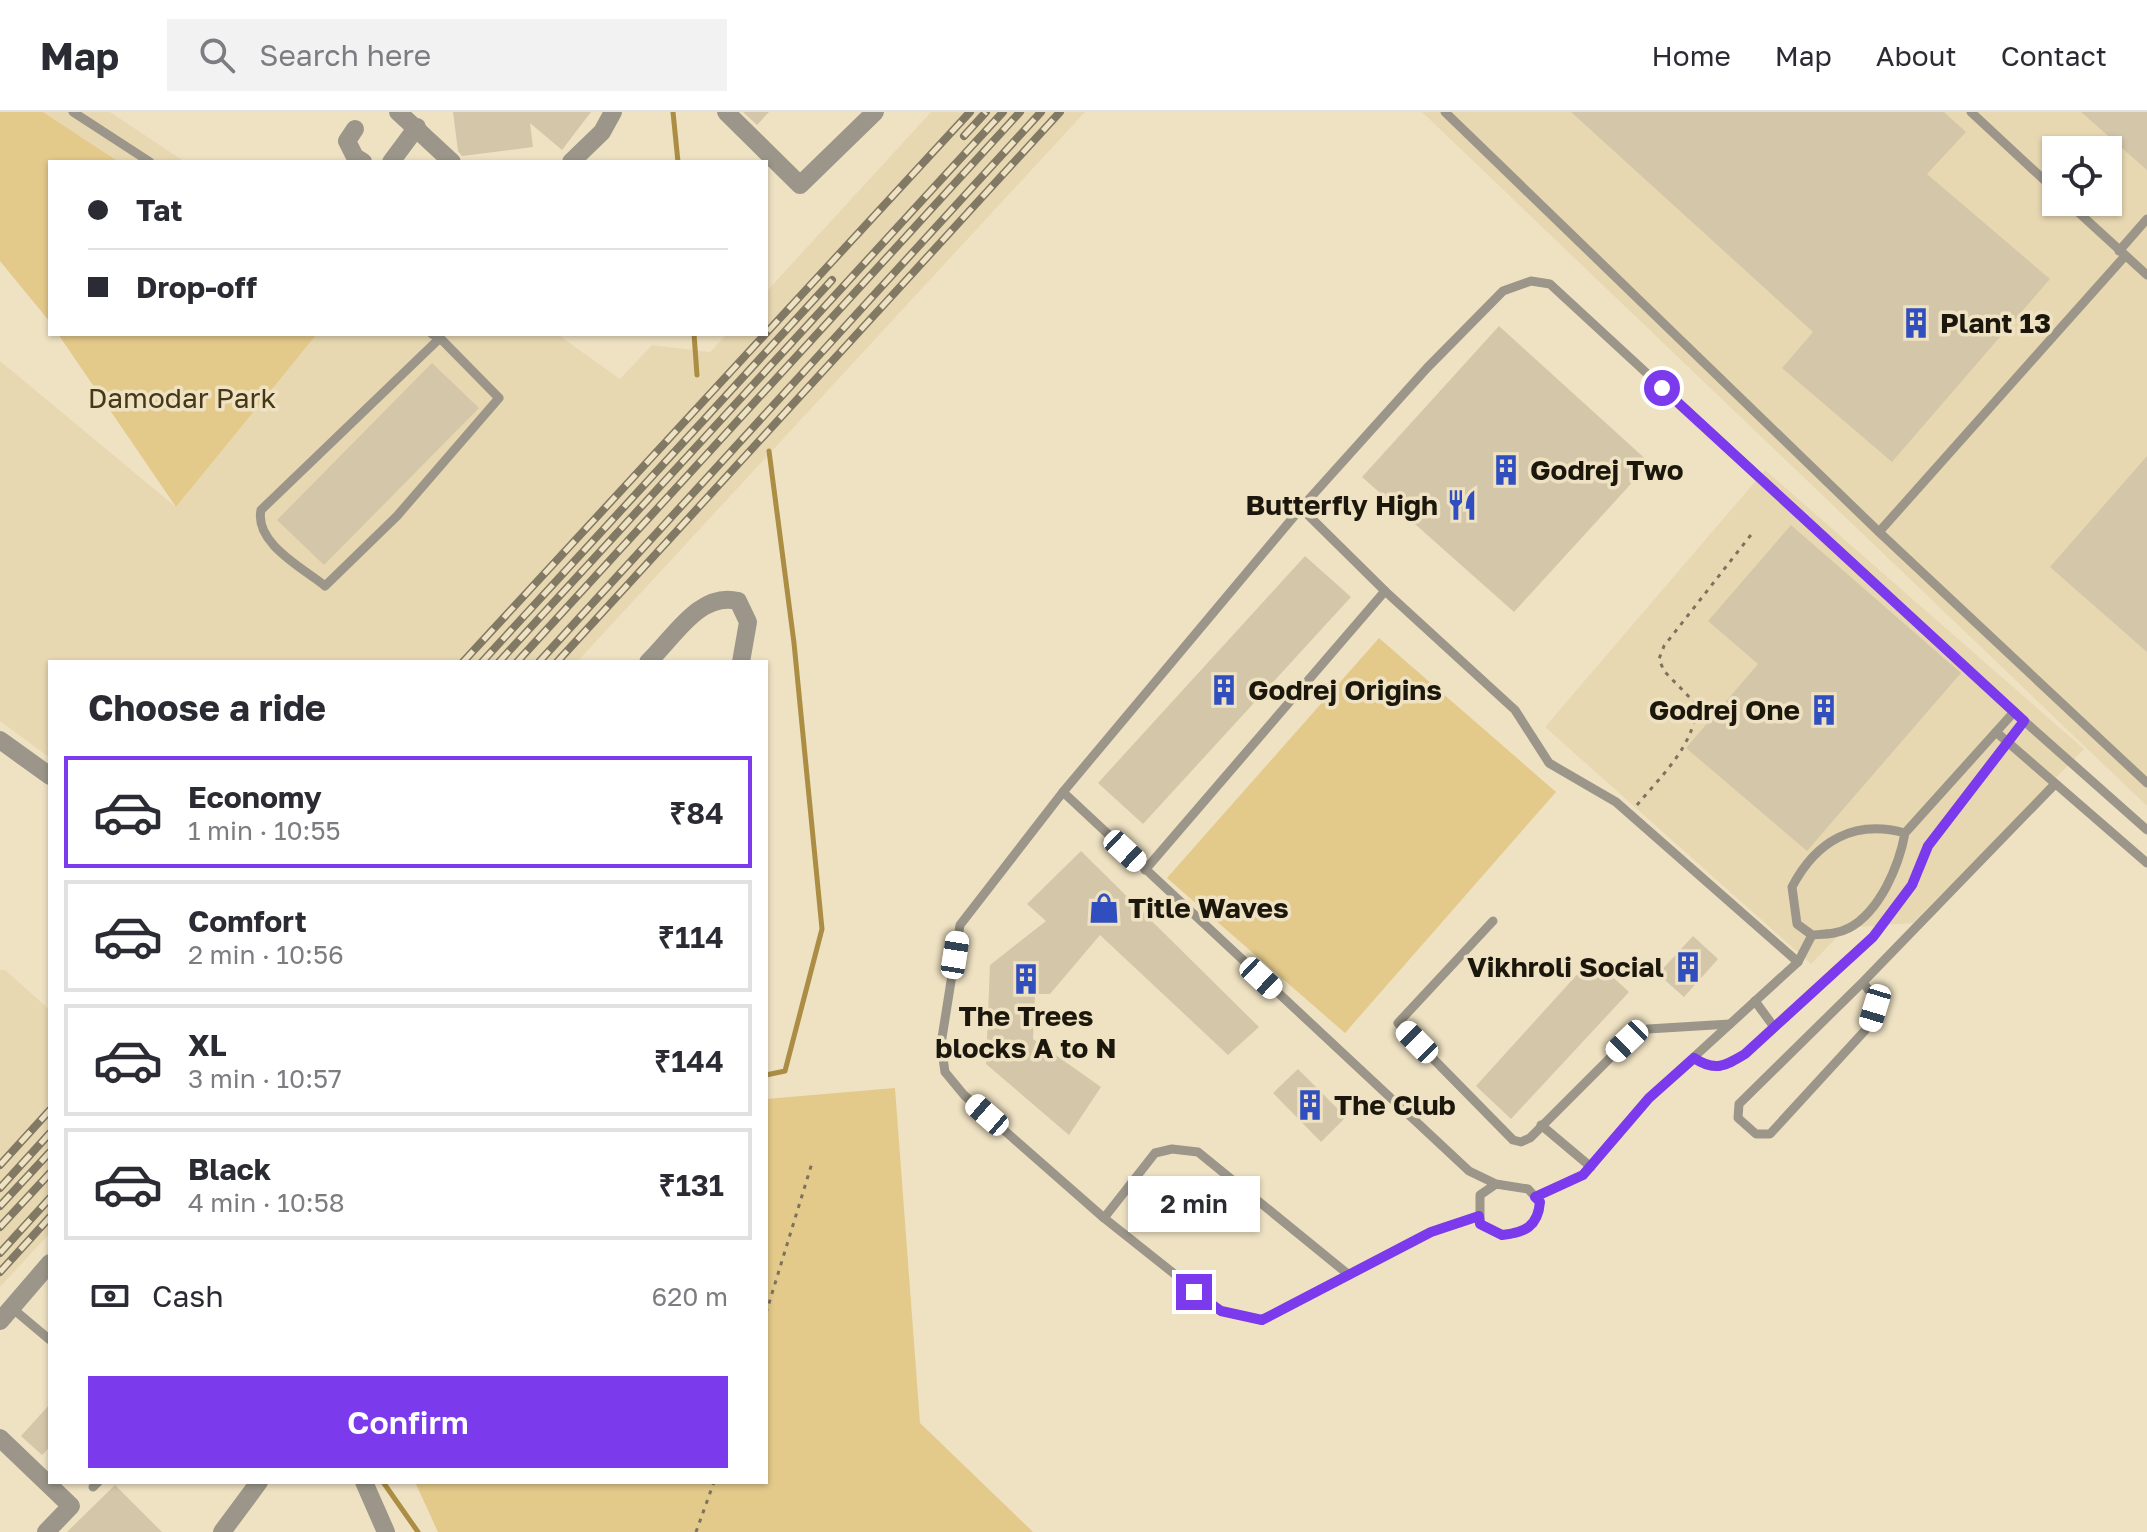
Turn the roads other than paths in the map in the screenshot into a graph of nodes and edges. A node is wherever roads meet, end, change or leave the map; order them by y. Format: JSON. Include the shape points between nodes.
{"nodes":[{"id":1,"x":73,"y":112,"type":"edge"},
{"id":2,"x":398,"y":112,"type":"edge"},
{"id":3,"x":613,"y":112,"type":"edge"},
{"id":4,"x":726,"y":112,"type":"edge"},
{"id":5,"x":875,"y":112,"type":"edge"},
{"id":6,"x":1445,"y":112,"type":"edge"},
{"id":7,"x":1971,"y":112,"type":"edge"},
{"id":8,"x":417,"y":127,"type":"junction"},
{"id":9,"x":355,"y":129,"type":"dead end"},
{"id":10,"x":147,"y":160,"type":"edge"},
{"id":11,"x":361,"y":160,"type":"edge"},
{"id":12,"x":392,"y":160,"type":"edge"},
{"id":13,"x":450,"y":160,"type":"edge"},
{"id":14,"x":573,"y":160,"type":"edge"},
{"id":15,"x":2042,"y":178,"type":"edge"},
{"id":16,"x":2082,"y":216,"type":"edge"},
{"id":17,"x":2147,"y":219,"type":"edge"},
{"id":18,"x":2122,"y":253,"type":"junction"},
{"id":19,"x":2147,"y":275,"type":"edge"},
{"id":20,"x":436,"y":336,"type":"edge"},
{"id":21,"x":1301,"y":508,"type":"junction"},
{"id":22,"x":1879,"y":532,"type":"junction"},
{"id":23,"x":1385,"y":591,"type":"junction"},
{"id":24,"x":650,"y":660,"type":"edge"},
{"id":25,"x":741,"y":660,"type":"edge"},
{"id":26,"x":2014,"y":712,"type":"junction"},
{"id":27,"x":2024,"y":721,"type":"junction"},
{"id":28,"x":1996,"y":732,"type":"junction"},
{"id":29,"x":0,"y":740,"type":"edge"},
{"id":30,"x":2008,"y":742,"type":"junction"},
{"id":31,"x":48,"y":775,"type":"edge"},
{"id":32,"x":2147,"y":783,"type":"edge"},
{"id":33,"x":2055,"y":784,"type":"junction"},
{"id":34,"x":1063,"y":792,"type":"junction"},
{"id":35,"x":2147,"y":830,"type":"edge"},
{"id":36,"x":1905,"y":833,"type":"junction"},
{"id":37,"x":2147,"y":863,"type":"edge"},
{"id":38,"x":1145,"y":870,"type":"junction"},
{"id":39,"x":1493,"y":921,"type":"dead end"},
{"id":40,"x":1856,"y":922,"type":"junction"},
{"id":41,"x":1812,"y":935,"type":"junction"},
{"id":42,"x":1873,"y":937,"type":"junction"},
{"id":43,"x":1798,"y":962,"type":"junction"},
{"id":44,"x":1863,"y":982,"type":"junction"},
{"id":45,"x":1755,"y":1001,"type":"junction"},
{"id":46,"x":1730,"y":1024,"type":"junction"},
{"id":47,"x":1774,"y":1027,"type":"junction"},
{"id":48,"x":1694,"y":1058,"type":"junction"},
{"id":49,"x":1541,"y":1125,"type":"junction"},
{"id":50,"x":1591,"y":1167,"type":"junction"},
{"id":51,"x":1496,"y":1184,"type":"junction"},
{"id":52,"x":1535,"y":1197,"type":"junction"},
{"id":53,"x":1479,"y":1216,"type":"junction"},
{"id":54,"x":1104,"y":1218,"type":"junction"},
{"id":55,"x":48,"y":1265,"type":"edge"},
{"id":56,"x":1349,"y":1275,"type":"junction"},
{"id":57,"x":6,"y":1314,"type":"edge"},
{"id":58,"x":48,"y":1339,"type":"edge"},
{"id":59,"x":0,"y":1438,"type":"edge"},
{"id":60,"x":48,"y":1484,"type":"edge"},
{"id":61,"x":48,"y":1484,"type":"edge"},
{"id":62,"x":258,"y":1484,"type":"edge"},
{"id":63,"x":365,"y":1484,"type":"edge"},
{"id":64,"x":46,"y":1532,"type":"edge"},
{"id":65,"x":222,"y":1532,"type":"edge"},
{"id":66,"x":386,"y":1532,"type":"edge"}],
"edges":[{"from":1,"to":10,"type":"lane"},
{"from":2,"to":8,"type":"street"},
{"from":3,"to":14,"type":"street","via":[[602,132]]},
{"from":4,"to":5,"type":"street","via":[[800,185]]},
{"from":6,"to":22,"type":"lane"},
{"from":7,"to":15,"type":"lane"},
{"from":8,"to":12,"type":"street"},
{"from":8,"to":13,"type":"street"},
{"from":9,"to":11,"type":"street","via":[[348,148]]},
{"from":16,"to":18,"type":"lane"},
{"from":17,"to":18,"type":"lane"},
{"from":18,"to":19,"type":"lane"},
{"from":18,"to":22,"type":"lane"},
{"from":20,"to":20,"type":"lane","via":[[499,398],[397,516],[325,586],[267,539],[261,510]]},
{"from":21,"to":23,"type":"lane"},
{"from":21,"to":26,"type":"lane","via":[[1503,291],[1531,281],[1550,284]]},
{"from":21,"to":34,"type":"lane"},
{"from":22,"to":32,"type":"lane"},
{"from":23,"to":38,"type":"lane"},
{"from":23,"to":43,"type":"lane","via":[[1515,710],[1549,763],[1616,802]]},
{"from":24,"to":25,"type":"street","via":[[701,608],[727,598],[738,601],[748,622]]},
{"from":26,"to":27,"type":"lane"},
{"from":26,"to":28,"type":"lane"},
{"from":27,"to":30,"type":"lane"},
{"from":27,"to":35,"type":"lane"},
{"from":28,"to":30,"type":"lane"},
{"from":28,"to":36,"type":"lane"},
{"from":29,"to":31,"type":"street"},
{"from":30,"to":33,"type":"lane"},
{"from":30,"to":42,"type":"lane","via":[[1928,846],[1912,885]]},
{"from":33,"to":37,"type":"lane"},
{"from":33,"to":44,"type":"lane"},
{"from":34,"to":38,"type":"lane"},
{"from":34,"to":54,"type":"lane","via":[[960,925],[941,1044],[945,1072],[964,1095]]},
{"from":36,"to":40,"type":"lane","via":[[1886,886]]},
{"from":36,"to":41,"type":"lane","via":[[1858,829],[1840,834],[1819,850],[1792,887],[1797,924]]},
{"from":38,"to":51,"type":"lane","via":[[1469,1171]]},
{"from":39,"to":49,"type":"lane","via":[[1398,1023],[1513,1140],[1530,1138]]},
{"from":40,"to":41,"type":"lane","via":[[1832,934]]},
{"from":40,"to":42,"type":"lane"},
{"from":41,"to":43,"type":"lane"},
{"from":42,"to":47,"type":"lane"},
{"from":43,"to":45,"type":"lane"},
{"from":44,"to":44,"type":"lane","via":[[1739,1104],[1738,1118],[1756,1134],[1770,1134],[1870,1025],[1874,998]]},
{"from":45,"to":46,"type":"lane"},
{"from":45,"to":47,"type":"lane"},
{"from":46,"to":48,"type":"lane"},
{"from":46,"to":49,"type":"lane","via":[[1648,1029],[1627,1041]]},
{"from":47,"to":48,"type":"lane","via":[[1723,1068],[1709,1068]]},
{"from":48,"to":50,"type":"lane","via":[[1649,1098]]},
{"from":49,"to":50,"type":"lane"},
{"from":50,"to":52,"type":"lane"},
{"from":51,"to":52,"type":"lane","via":[[1528,1189]]},
{"from":51,"to":53,"type":"lane","via":[[1480,1195]]},
{"from":52,"to":53,"type":"lane","via":[[1540,1202],[1538,1217],[1516,1234],[1488,1230]]},
{"from":53,"to":56,"type":"lane","via":[[1431,1232]]},
{"from":54,"to":56,"type":"lane","via":[[1221,1311],[1262,1320]]},
{"from":54,"to":56,"type":"lane","via":[[1155,1153],[1198,1152]]},
{"from":55,"to":57,"type":"street"},
{"from":57,"to":58,"type":"lane"},
{"from":59,"to":60,"type":"street"},
{"from":61,"to":64,"type":"street","via":[[71,1506]]},
{"from":62,"to":65,"type":"street"},
{"from":63,"to":66,"type":"street"}]}
